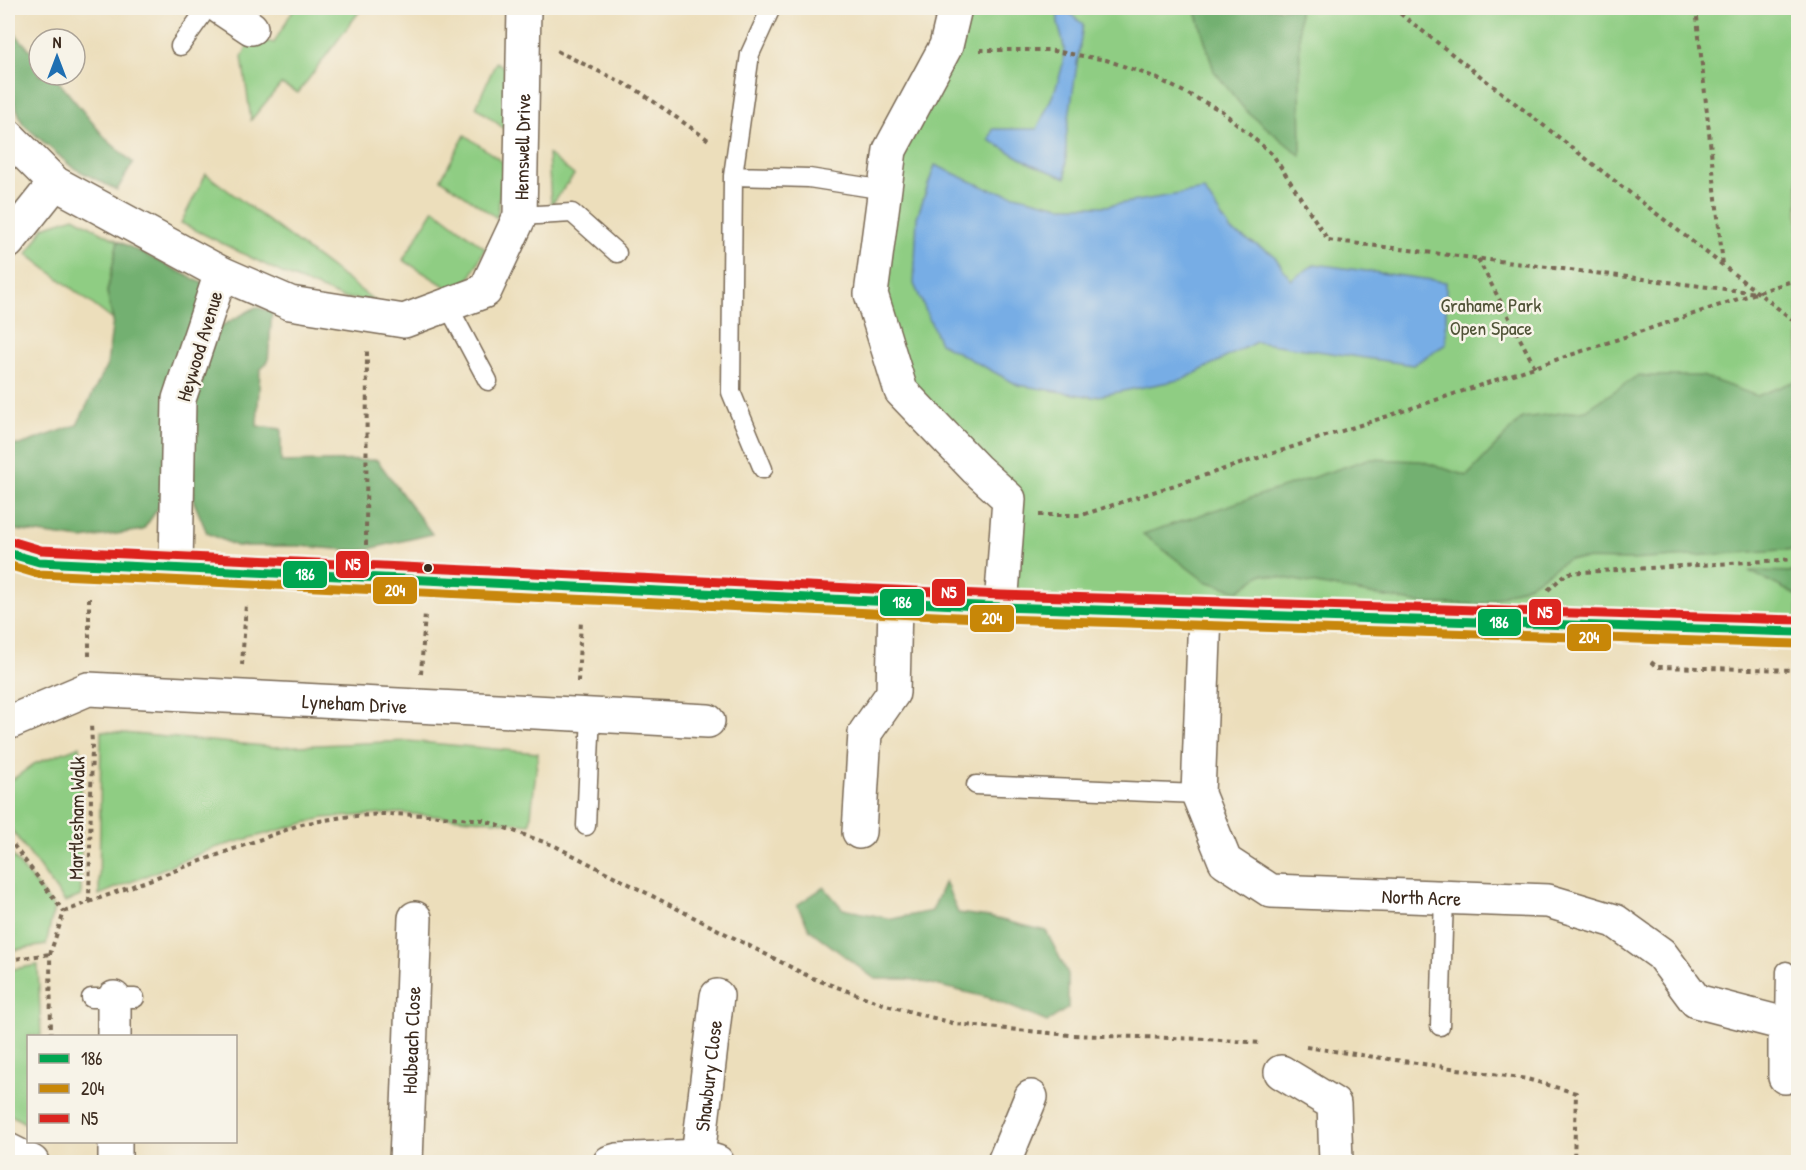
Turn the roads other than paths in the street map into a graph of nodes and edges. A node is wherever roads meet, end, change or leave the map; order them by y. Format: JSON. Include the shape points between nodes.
{"nodes":[{"id":1,"x":207,"y":8,"type":"edge"},
{"id":2,"x":221,"y":8,"type":"edge"},
{"id":3,"x":771,"y":8,"type":"edge"},
{"id":4,"x":955,"y":8,"type":"edge"},
{"id":5,"x":523,"y":22,"type":"edge"},
{"id":6,"x":251,"y":28,"type":"dead end"},
{"id":7,"x":180,"y":46,"type":"dead end"},
{"id":8,"x":8,"y":136,"type":"edge"},
{"id":9,"x":733,"y":176,"type":"junction"},
{"id":10,"x":55,"y":183,"type":"junction"},
{"id":11,"x":885,"y":190,"type":"junction"},
{"id":12,"x":520,"y":216,"type":"junction"},
{"id":13,"x":8,"y":242,"type":"edge"},
{"id":14,"x":617,"y":253,"type":"dead end"},
{"id":15,"x":221,"y":273,"type":"junction"},
{"id":16,"x":447,"y":304,"type":"junction"},
{"id":17,"x":488,"y":381,"type":"dead end"},
{"id":18,"x":763,"y":469,"type":"dead end"},
{"id":19,"x":8,"y":553,"type":"edge"},
{"id":20,"x":176,"y":567,"type":"junction"},
{"id":21,"x":895,"y":602,"type":"junction"},
{"id":22,"x":1002,"y":607,"type":"junction"},
{"id":23,"x":1205,"y":614,"type":"junction"},
{"id":24,"x":1798,"y":632,"type":"edge"},
{"id":25,"x":584,"y":714,"type":"junction"},
{"id":26,"x":708,"y":721,"type":"dead end"},
{"id":27,"x":8,"y":723,"type":"edge"},
{"id":28,"x":976,"y":785,"type":"dead end"},
{"id":29,"x":1198,"y":794,"type":"junction"},
{"id":30,"x":586,"y":826,"type":"dead end"},
{"id":31,"x":859,"y":832,"type":"dead end"},
{"id":32,"x":1444,"y":897,"type":"junction"},
{"id":33,"x":415,"y":918,"type":"dead end"},
{"id":34,"x":1786,"y":971,"type":"dead end"},
{"id":35,"x":717,"y":996,"type":"dead end"},
{"id":36,"x":113,"y":998,"type":"dead end"},
{"id":37,"x":1785,"y":1024,"type":"junction"},
{"id":38,"x":1440,"y":1026,"type":"dead end"},
{"id":39,"x":114,"y":1035,"type":"edge"},
{"id":40,"x":1290,"y":1059,"type":"road end"},
{"id":41,"x":1785,"y":1077,"type":"dead end"},
{"id":42,"x":1031,"y":1097,"type":"dead end"},
{"id":43,"x":115,"y":1143,"type":"edge"},
{"id":44,"x":8,"y":1150,"type":"edge"},
{"id":45,"x":708,"y":1159,"type":"edge"},
{"id":46,"x":32,"y":1162,"type":"edge"},
{"id":47,"x":115,"y":1162,"type":"edge"},
{"id":48,"x":406,"y":1162,"type":"edge"},
{"id":49,"x":610,"y":1162,"type":"edge"},
{"id":50,"x":1004,"y":1162,"type":"edge"},
{"id":51,"x":1336,"y":1162,"type":"edge"}],
"edges":[{"from":1,"to":7,"type":"lane"},
{"from":2,"to":6,"type":"street"},
{"from":3,"to":9,"type":"lane","via":[[750,54]]},
{"from":4,"to":11,"type":"street","via":[[946,46],[890,150]]},
{"from":5,"to":12,"type":"street","name":"Hemswell Drive"},
{"from":8,"to":10,"type":"street","name":"Heywood Avenue"},
{"from":9,"to":11,"type":"lane","via":[[809,178]]},
{"from":9,"to":18,"type":"lane","via":[[731,392]]},
{"from":10,"to":13,"type":"street"},
{"from":10,"to":15,"type":"street","name":"Heywood Avenue"},
{"from":11,"to":22,"type":"street","via":[[872,294],[901,391],[1009,499]]},
{"from":12,"to":14,"type":"lane","via":[[572,213]]},
{"from":12,"to":16,"type":"street","name":"Hemswell Drive","via":[[484,291]]},
{"from":15,"to":16,"type":"street","name":"Hemswell Drive","via":[[290,303],[404,321]]},
{"from":15,"to":20,"type":"street","name":"Heywood Avenue","via":[[179,399]]},
{"from":16,"to":17,"type":"lane"},
{"from":19,"to":20,"type":"street","via":[[39,562]]},
{"from":20,"to":21,"type":"street"},
{"from":21,"to":22,"type":"street"},
{"from":21,"to":31,"type":"street","via":[[893,693],[865,733]]},
{"from":22,"to":23,"type":"street"},
{"from":23,"to":24,"type":"street"},
{"from":23,"to":29,"type":"street","name":"North Acre"},
{"from":25,"to":26,"type":"street","name":"Lyneham Drive"},
{"from":25,"to":27,"type":"street","name":"Lyneham Drive","via":[[88,689]]},
{"from":25,"to":30,"type":"lane"},
{"from":28,"to":29,"type":"lane"},
{"from":29,"to":32,"type":"street","name":"North Acre","via":[[1225,861],[1271,891]]},
{"from":32,"to":37,"type":"street","name":"North Acre","via":[[1548,901],[1615,921],[1661,954],[1696,1001]]},
{"from":32,"to":38,"type":"lane"},
{"from":33,"to":48,"type":"street","name":"Holbeach Close"},
{"from":34,"to":37,"type":"lane"},
{"from":35,"to":45,"type":"street","name":"Shawbury Close"},
{"from":36,"to":39,"type":"street"},
{"from":37,"to":41,"type":"street"},
{"from":40,"to":51,"type":"street","via":[[1334,1104]]},
{"from":42,"to":50,"type":"street"},
{"from":43,"to":47,"type":"street"},
{"from":44,"to":46,"type":"street"},
{"from":45,"to":49,"type":"street"}]}
